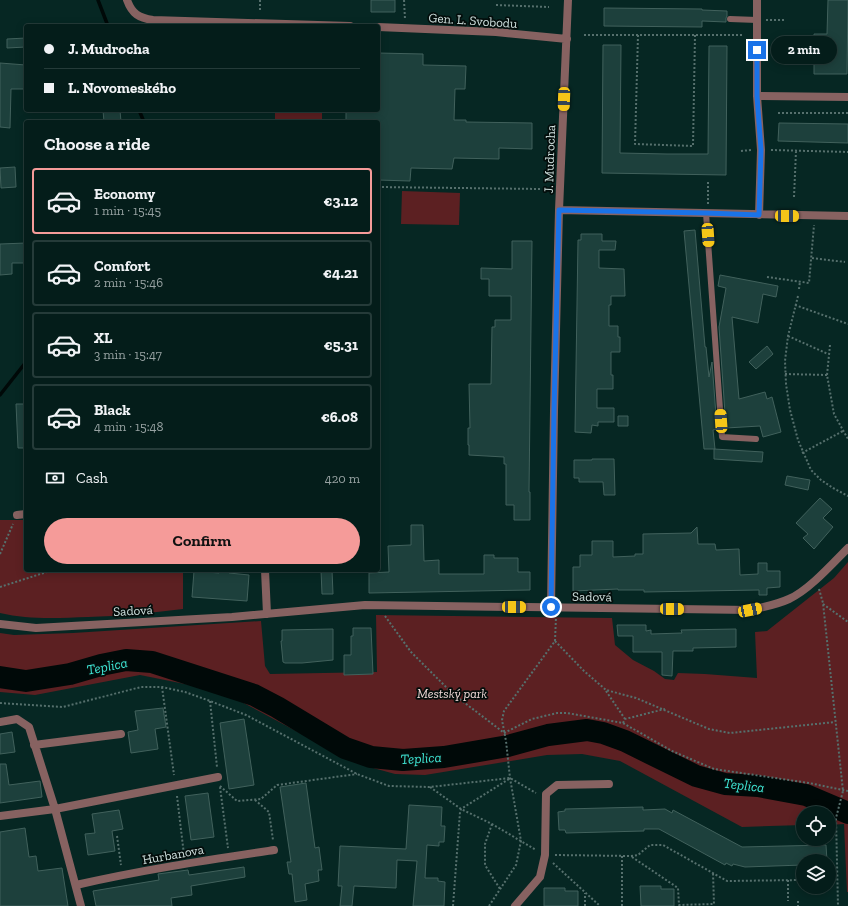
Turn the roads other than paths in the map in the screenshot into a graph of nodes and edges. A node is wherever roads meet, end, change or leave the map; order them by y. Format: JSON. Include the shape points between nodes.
{"nodes":[{"id":1,"x":127,"y":0,"type":"edge"},
{"id":2,"x":568,"y":0,"type":"edge"},
{"id":3,"x":757,"y":0,"type":"edge"},
{"id":4,"x":730,"y":19,"type":"dead end"},
{"id":5,"x":757,"y":20,"type":"junction"},
{"id":6,"x":284,"y":24,"type":"edge"},
{"id":7,"x":380,"y":27,"type":"edge"},
{"id":8,"x":566,"y":39,"type":"junction"},
{"id":9,"x":757,"y":96,"type":"junction"},
{"id":10,"x":848,"y":97,"type":"edge"},
{"id":11,"x":559,"y":210,"type":"junction"},
{"id":12,"x":706,"y":213,"type":"junction"},
{"id":13,"x":759,"y":215,"type":"junction"},
{"id":14,"x":848,"y":216,"type":"edge"},
{"id":15,"x":756,"y":439,"type":"dead end"},
{"id":16,"x":24,"y":514,"type":"edge"},
{"id":17,"x":17,"y":515,"type":"road end"},
{"id":18,"x":848,"y":548,"type":"edge"},
{"id":19,"x":265,"y":572,"type":"edge"},
{"id":20,"x":551,"y":607,"type":"junction"},
{"id":21,"x":267,"y":614,"type":"junction"},
{"id":22,"x":0,"y":624,"type":"edge"},
{"id":23,"x":0,"y":722,"type":"edge"},
{"id":24,"x":121,"y":734,"type":"dead end"},
{"id":25,"x":34,"y":745,"type":"junction"},
{"id":26,"x":219,"y":781,"type":"road end"},
{"id":27,"x":609,"y":784,"type":"dead end"},
{"id":28,"x":55,"y":809,"type":"junction"},
{"id":29,"x":0,"y":816,"type":"edge"},
{"id":30,"x":274,"y":850,"type":"road end"},
{"id":31,"x":76,"y":885,"type":"junction"},
{"id":32,"x":81,"y":906,"type":"edge"},
{"id":33,"x":515,"y":906,"type":"edge"}],
"edges":[{"from":1,"to":6,"type":"street","via":[[130,9],[142,18],[153,20]]},
{"from":2,"to":8,"type":"street","name":"J. Mudrocha"},
{"from":3,"to":5,"type":"street"},
{"from":4,"to":5,"type":"lane"},
{"from":5,"to":9,"type":"street"},
{"from":7,"to":8,"type":"street","name":"Gen. L. Svobodu","via":[[496,32]]},
{"from":8,"to":11,"type":"street","name":"J. Mudrocha"},
{"from":9,"to":10,"type":"street"},
{"from":9,"to":13,"type":"street","via":[[761,150]]},
{"from":11,"to":12,"type":"street"},
{"from":11,"to":20,"type":"street","name":"J. Mudrocha"},
{"from":12,"to":13,"type":"street"},
{"from":12,"to":15,"type":"lane","via":[[722,437]]},
{"from":13,"to":14,"type":"street"},
{"from":16,"to":17,"type":"street"},
{"from":18,"to":20,"type":"street","name":"Sadová","via":[[805,589],[790,599],[750,610]]},
{"from":19,"to":21,"type":"street"},
{"from":20,"to":21,"type":"street","name":"Sadová","via":[[365,605]]},
{"from":21,"to":22,"type":"street","name":"Sadová","via":[[36,628]]},
{"from":23,"to":25,"type":"street","via":[[17,719],[29,727]]},
{"from":24,"to":25,"type":"street"},
{"from":25,"to":28,"type":"street"},
{"from":26,"to":28,"type":"street"},
{"from":27,"to":33,"type":"street","via":[[557,785],[546,794],[545,855],[540,877]]},
{"from":28,"to":29,"type":"street"},
{"from":28,"to":31,"type":"street"},
{"from":30,"to":31,"type":"street","name":"Hurbanova","via":[[123,874]]},
{"from":31,"to":32,"type":"street"}]}
